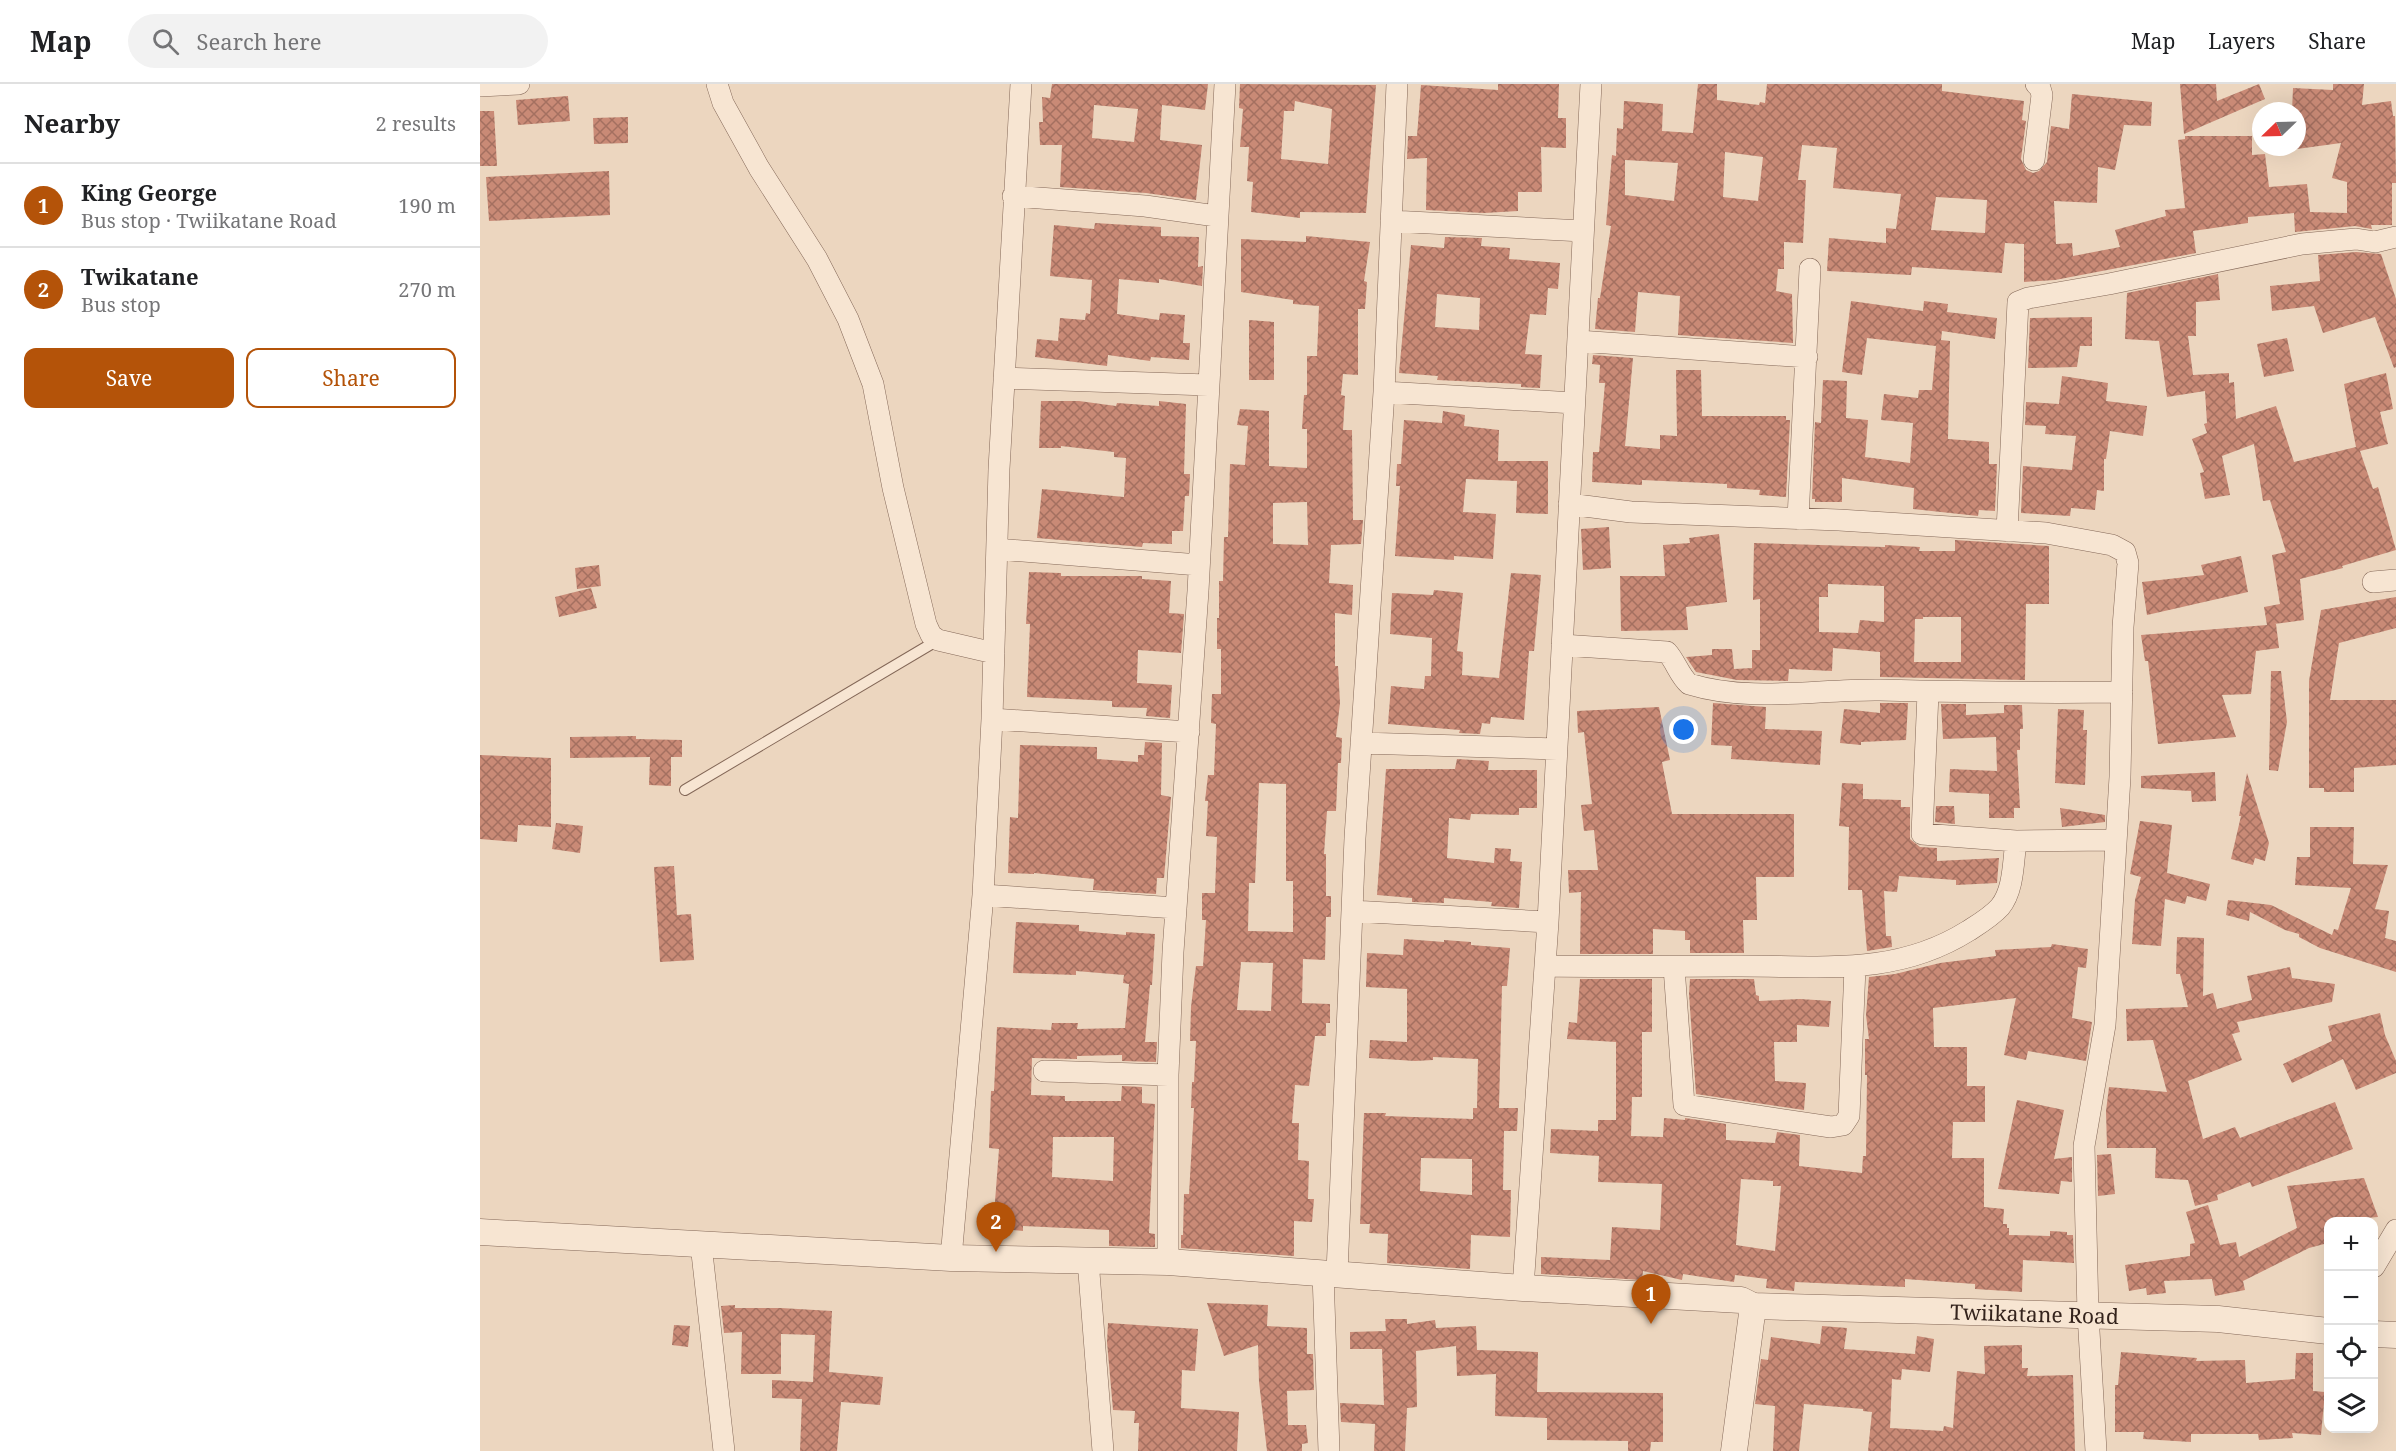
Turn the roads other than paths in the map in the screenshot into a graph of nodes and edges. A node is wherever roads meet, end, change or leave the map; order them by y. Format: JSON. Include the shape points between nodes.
{"nodes":[{"id":1,"x":519,"y":84,"type":"edge"},
{"id":2,"x":717,"y":84,"type":"edge"},
{"id":3,"x":1021,"y":84,"type":"edge"},
{"id":4,"x":1225,"y":84,"type":"edge"},
{"id":5,"x":1397,"y":84,"type":"edge"},
{"id":6,"x":1591,"y":84,"type":"edge"},
{"id":7,"x":2036,"y":84,"type":"edge"},
{"id":8,"x":480,"y":86,"type":"edge"},
{"id":9,"x":2034,"y":160,"type":"dead end"},
{"id":10,"x":1014,"y":196,"type":"junction"},
{"id":11,"x":1216,"y":216,"type":"junction"},
{"id":12,"x":1391,"y":221,"type":"junction"},
{"id":13,"x":1583,"y":231,"type":"junction"},
{"id":14,"x":2396,"y":237,"type":"edge"},
{"id":15,"x":1810,"y":269,"type":"dead end"},
{"id":16,"x":1578,"y":341,"type":"junction"},
{"id":17,"x":1807,"y":357,"type":"junction"},
{"id":18,"x":1004,"y":378,"type":"junction"},
{"id":19,"x":1208,"y":385,"type":"junction"},
{"id":20,"x":1384,"y":392,"type":"junction"},
{"id":21,"x":1574,"y":403,"type":"junction"},
{"id":22,"x":1569,"y":504,"type":"junction"},
{"id":23,"x":1798,"y":519,"type":"junction"},
{"id":24,"x":2007,"y":531,"type":"junction"},
{"id":25,"x":997,"y":549,"type":"junction"},
{"id":26,"x":1199,"y":565,"type":"junction"},
{"id":27,"x":2396,"y":580,"type":"edge"},
{"id":28,"x":2373,"y":582,"type":"dead end"},
{"id":29,"x":938,"y":640,"type":"junction"},
{"id":30,"x":1562,"y":645,"type":"junction"},
{"id":31,"x":994,"y":653,"type":"junction"},
{"id":32,"x":2122,"y":692,"type":"junction"},
{"id":33,"x":1928,"y":693,"type":"junction"},
{"id":34,"x":992,"y":719,"type":"junction"},
{"id":35,"x":1189,"y":732,"type":"junction"},
{"id":36,"x":1361,"y":743,"type":"junction"},
{"id":37,"x":1557,"y":749,"type":"junction"},
{"id":38,"x":685,"y":790,"type":"dead end"},
{"id":39,"x":2116,"y":840,"type":"junction"},
{"id":40,"x":2016,"y":841,"type":"junction"},
{"id":41,"x":983,"y":895,"type":"junction"},
{"id":42,"x":1176,"y":908,"type":"junction"},
{"id":43,"x":1352,"y":911,"type":"junction"},
{"id":44,"x":1548,"y":922,"type":"junction"},
{"id":45,"x":1546,"y":966,"type":"junction"},
{"id":46,"x":1674,"y":967,"type":"junction"},
{"id":47,"x":1855,"y":967,"type":"junction"},
{"id":48,"x":1044,"y":1071,"type":"dead end"},
{"id":49,"x":1168,"y":1075,"type":"junction"},
{"id":50,"x":2396,"y":1230,"type":"edge"},
{"id":51,"x":480,"y":1232,"type":"edge"},
{"id":52,"x":700,"y":1244,"type":"junction"},
{"id":53,"x":951,"y":1258,"type":"junction"},
{"id":54,"x":2378,"y":1259,"type":"edge"},
{"id":55,"x":1088,"y":1260,"type":"junction"},
{"id":56,"x":1168,"y":1262,"type":"junction"},
{"id":57,"x":1330,"y":1273,"type":"junction"},
{"id":58,"x":1523,"y":1288,"type":"junction"},
{"id":59,"x":1747,"y":1303,"type":"junction"},
{"id":60,"x":2088,"y":1314,"type":"junction"},
{"id":61,"x":2324,"y":1331,"type":"edge"},
{"id":62,"x":2378,"y":1334,"type":"edge"},
{"id":63,"x":2396,"y":1335,"type":"edge"},
{"id":64,"x":724,"y":1451,"type":"edge"},
{"id":65,"x":1103,"y":1451,"type":"edge"},
{"id":66,"x":1329,"y":1451,"type":"edge"},
{"id":67,"x":1734,"y":1451,"type":"edge"},
{"id":68,"x":2096,"y":1451,"type":"edge"}],
"edges":[{"from":1,"to":8,"type":"street"},
{"from":2,"to":29,"type":"street","via":[[723,103],[759,168],[817,259],[848,319],[873,384],[926,624]]},
{"from":3,"to":10,"type":"street"},
{"from":4,"to":11,"type":"street"},
{"from":5,"to":12,"type":"street"},
{"from":6,"to":13,"type":"street"},
{"from":7,"to":9,"type":"street","via":[[2042,95]]},
{"from":10,"to":11,"type":"street"},
{"from":10,"to":18,"type":"street"},
{"from":11,"to":19,"type":"street"},
{"from":12,"to":13,"type":"street"},
{"from":12,"to":20,"type":"street"},
{"from":13,"to":16,"type":"street"},
{"from":14,"to":24,"type":"street","via":[[2375,242],[2356,239],[2285,247],[2018,302]]},
{"from":15,"to":17,"type":"street"},
{"from":16,"to":17,"type":"street"},
{"from":16,"to":21,"type":"street"},
{"from":17,"to":23,"type":"street"},
{"from":18,"to":19,"type":"street"},
{"from":18,"to":25,"type":"street"},
{"from":19,"to":26,"type":"street"},
{"from":20,"to":21,"type":"street"},
{"from":20,"to":36,"type":"street"},
{"from":21,"to":22,"type":"street"},
{"from":22,"to":23,"type":"street","via":[[1630,512]]},
{"from":22,"to":30,"type":"street"},
{"from":23,"to":24,"type":"street"},
{"from":24,"to":32,"type":"street","via":[[2046,533],[2112,545],[2125,552],[2128,563]]},
{"from":25,"to":26,"type":"street"},
{"from":25,"to":31,"type":"street"},
{"from":26,"to":35,"type":"street"},
{"from":27,"to":28,"type":"street"},
{"from":29,"to":31,"type":"street"},
{"from":29,"to":38,"type":"lane"},
{"from":30,"to":33,"type":"street","via":[[1666,652],[1689,684],[1755,694],[1869,690]]},
{"from":30,"to":37,"type":"street"},
{"from":31,"to":34,"type":"street"},
{"from":32,"to":33,"type":"street"},
{"from":32,"to":39,"type":"street"},
{"from":33,"to":40,"type":"street","via":[[1922,834]]},
{"from":34,"to":35,"type":"street"},
{"from":34,"to":41,"type":"street"},
{"from":35,"to":42,"type":"street"},
{"from":36,"to":37,"type":"street"},
{"from":36,"to":43,"type":"street"},
{"from":37,"to":44,"type":"street"},
{"from":39,"to":40,"type":"street"},
{"from":39,"to":60,"type":"street","via":[[2105,1025],[2084,1146]]},
{"from":40,"to":47,"type":"street","via":[[2009,891],[1990,917],[1946,945],[1907,959]]},
{"from":41,"to":42,"type":"street"},
{"from":41,"to":53,"type":"street"},
{"from":42,"to":49,"type":"street"},
{"from":43,"to":44,"type":"street"},
{"from":43,"to":57,"type":"street"},
{"from":44,"to":45,"type":"street"},
{"from":45,"to":46,"type":"street"},
{"from":45,"to":58,"type":"street"},
{"from":46,"to":47,"type":"street"},
{"from":46,"to":47,"type":"street","via":[[1684,1106],[1831,1127],[1843,1125],[1849,1116]]},
{"from":48,"to":49,"type":"street"},
{"from":49,"to":56,"type":"street"},
{"from":50,"to":54,"type":"street"},
{"from":51,"to":52,"type":"street","name":"Twiikatane Road"},
{"from":52,"to":53,"type":"street","name":"Twiikatane Road"},
{"from":52,"to":64,"type":"street"},
{"from":53,"to":55,"type":"street","name":"Twiikatane Road"},
{"from":55,"to":56,"type":"street","name":"Twiikatane Road"},
{"from":55,"to":65,"type":"street"},
{"from":56,"to":57,"type":"street","name":"Twiikatane Road"},
{"from":57,"to":58,"type":"street","name":"Twiikatane Road"},
{"from":57,"to":66,"type":"street"},
{"from":58,"to":59,"type":"street","name":"Twiikatane Road"},
{"from":59,"to":60,"type":"street","name":"Twiikatane Road"},
{"from":59,"to":67,"type":"street"},
{"from":60,"to":61,"type":"street","name":"Twiikatane Road","via":[[2218,1319]]},
{"from":60,"to":68,"type":"street"},
{"from":62,"to":63,"type":"street"}]}
